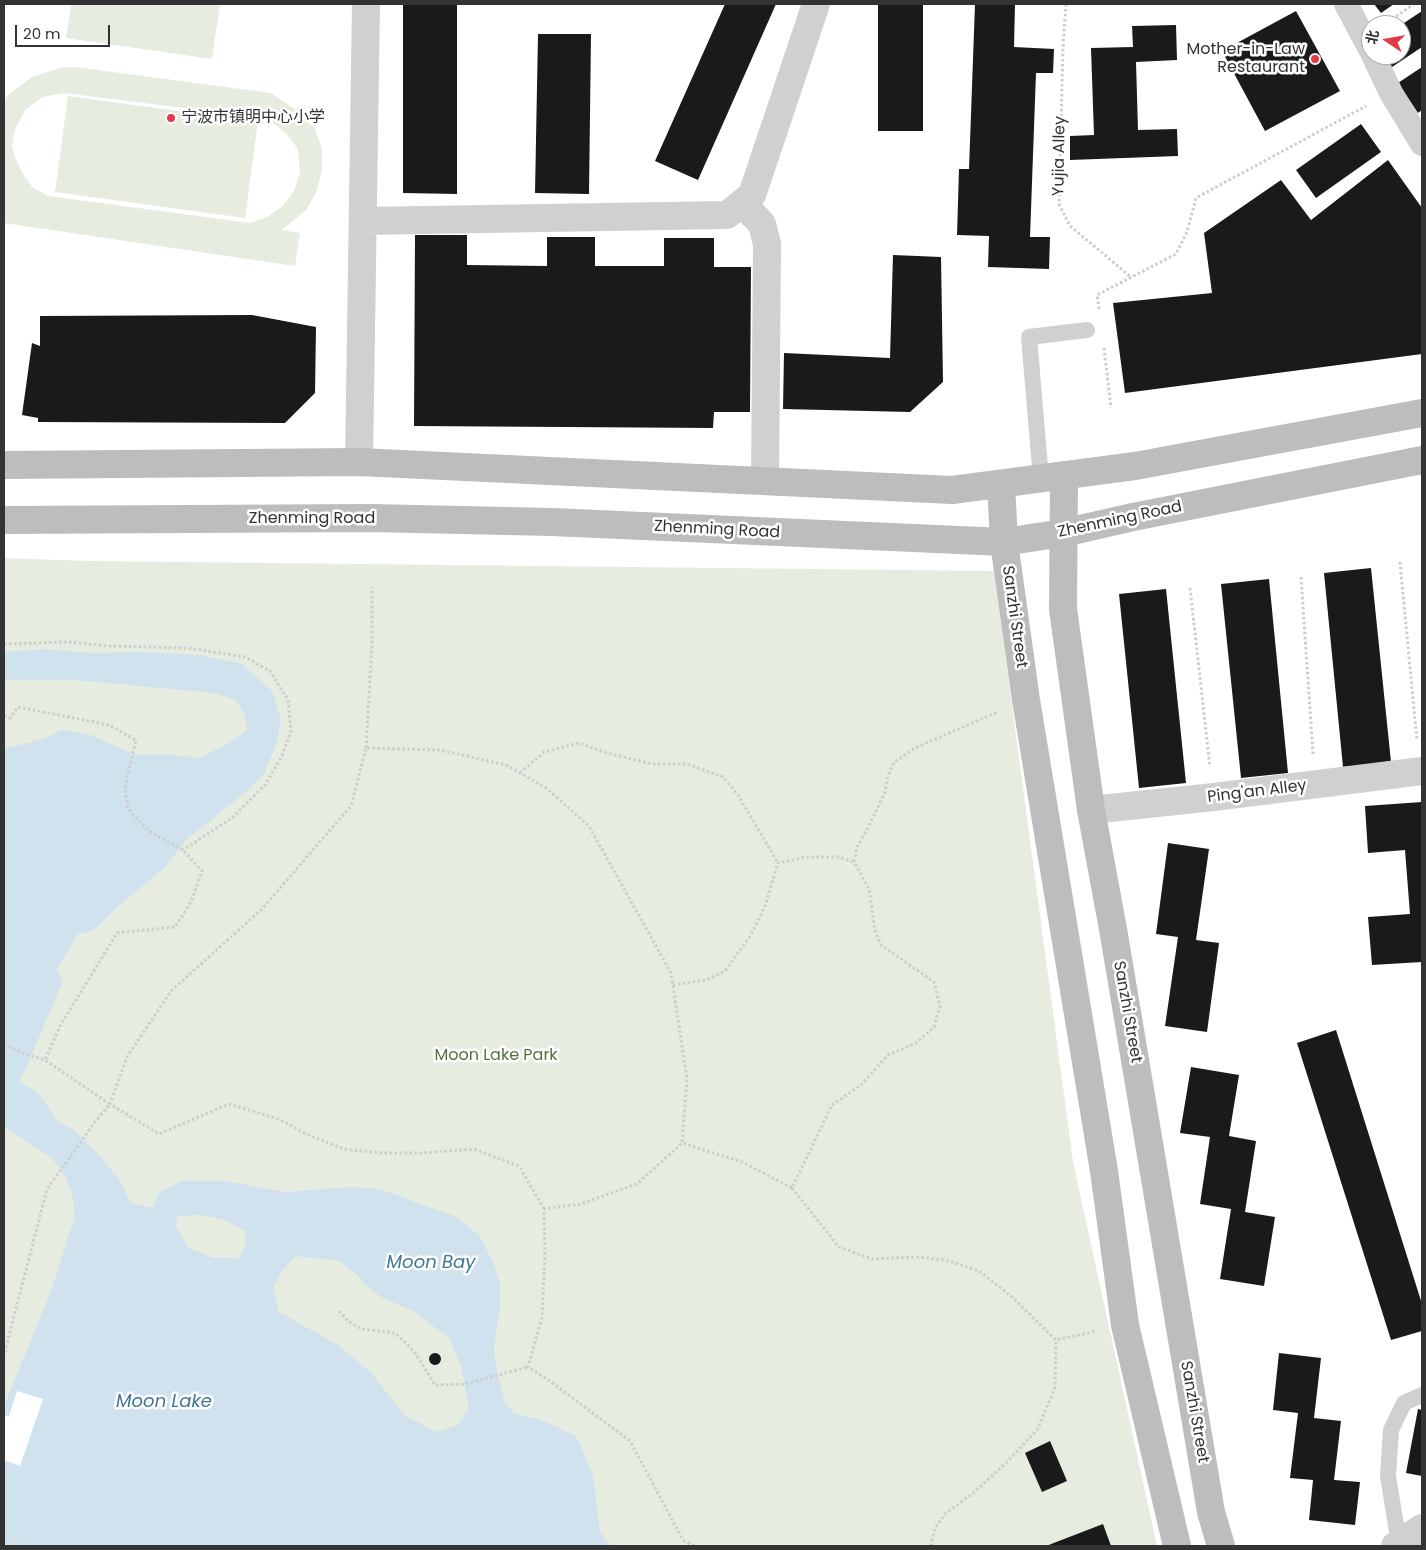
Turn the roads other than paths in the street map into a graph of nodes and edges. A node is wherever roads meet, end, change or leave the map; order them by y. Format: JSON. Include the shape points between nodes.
{"nodes":[{"id":1,"x":366,"y":4,"type":"edge"},
{"id":2,"x":816,"y":4,"type":"edge"},
{"id":3,"x":1346,"y":4,"type":"edge"},
{"id":4,"x":1361,"y":32,"type":"edge"},
{"id":5,"x":1378,"y":65,"type":"edge"},
{"id":6,"x":1422,"y":144,"type":"edge"},
{"id":7,"x":742,"y":203,"type":"junction"},
{"id":8,"x":363,"y":221,"type":"junction"},
{"id":9,"x":1087,"y":330,"type":"dead end"},
{"id":10,"x":1422,"y":413,"type":"edge"},
{"id":11,"x":1422,"y":460,"type":"edge"},
{"id":12,"x":360,"y":462,"type":"junction"},
{"id":13,"x":4,"y":465,"type":"edge"},
{"id":14,"x":1053,"y":477,"type":"junction"},
{"id":15,"x":765,"y":481,"type":"junction"},
{"id":16,"x":1001,"y":484,"type":"junction"},
{"id":17,"x":4,"y":520,"type":"edge"},
{"id":18,"x":1063,"y":533,"type":"junction"},
{"id":19,"x":1004,"y":542,"type":"junction"},
{"id":20,"x":1421,"y":772,"type":"edge"},
{"id":21,"x":1091,"y":810,"type":"junction"},
{"id":22,"x":1422,"y":1395,"type":"edge"},
{"id":23,"x":1412,"y":1536,"type":"edge"},
{"id":24,"x":1177,"y":1546,"type":"edge"},
{"id":25,"x":1221,"y":1546,"type":"edge"}],
"edges":[{"from":1,"to":8,"type":"street"},
{"from":2,"to":7,"type":"street","via":[[752,195]]},
{"from":3,"to":4,"type":"street"},
{"from":5,"to":6,"type":"street"},
{"from":7,"to":8,"type":"street","via":[[727,215]]},
{"from":7,"to":15,"type":"street","via":[[762,224],[767,244]]},
{"from":8,"to":12,"type":"street"},
{"from":9,"to":14,"type":"lane","via":[[1029,337]]},
{"from":10,"to":14,"type":"main road","via":[[1135,466]]},
{"from":11,"to":18,"type":"main road","name":"Zhenming Road"},
{"from":12,"to":13,"type":"main road"},
{"from":12,"to":15,"type":"main road"},
{"from":14,"to":16,"type":"main road"},
{"from":14,"to":18,"type":"main road","name":"Sanzhi Street"},
{"from":15,"to":16,"type":"main road","via":[[952,490]]},
{"from":16,"to":19,"type":"main road","name":"Sanzhi Street"},
{"from":17,"to":19,"type":"main road","name":"Zhenming Road","via":[[371,518]]},
{"from":18,"to":19,"type":"main road","name":"Zhenming Road"},
{"from":18,"to":21,"type":"main road","name":"Sanzhi Street","via":[[1063,609]]},
{"from":19,"to":24,"type":"main road","name":"Sanzhi Street","via":[[1026,700],[1104,1171],[1125,1325]]},
{"from":20,"to":21,"type":"street","name":"Ping'an Alley"},
{"from":21,"to":25,"type":"main road","name":"Sanzhi Street","via":[[1211,1512]]},
{"from":22,"to":23,"type":"lane","via":[[1404,1403],[1391,1430],[1388,1476]]}]}
